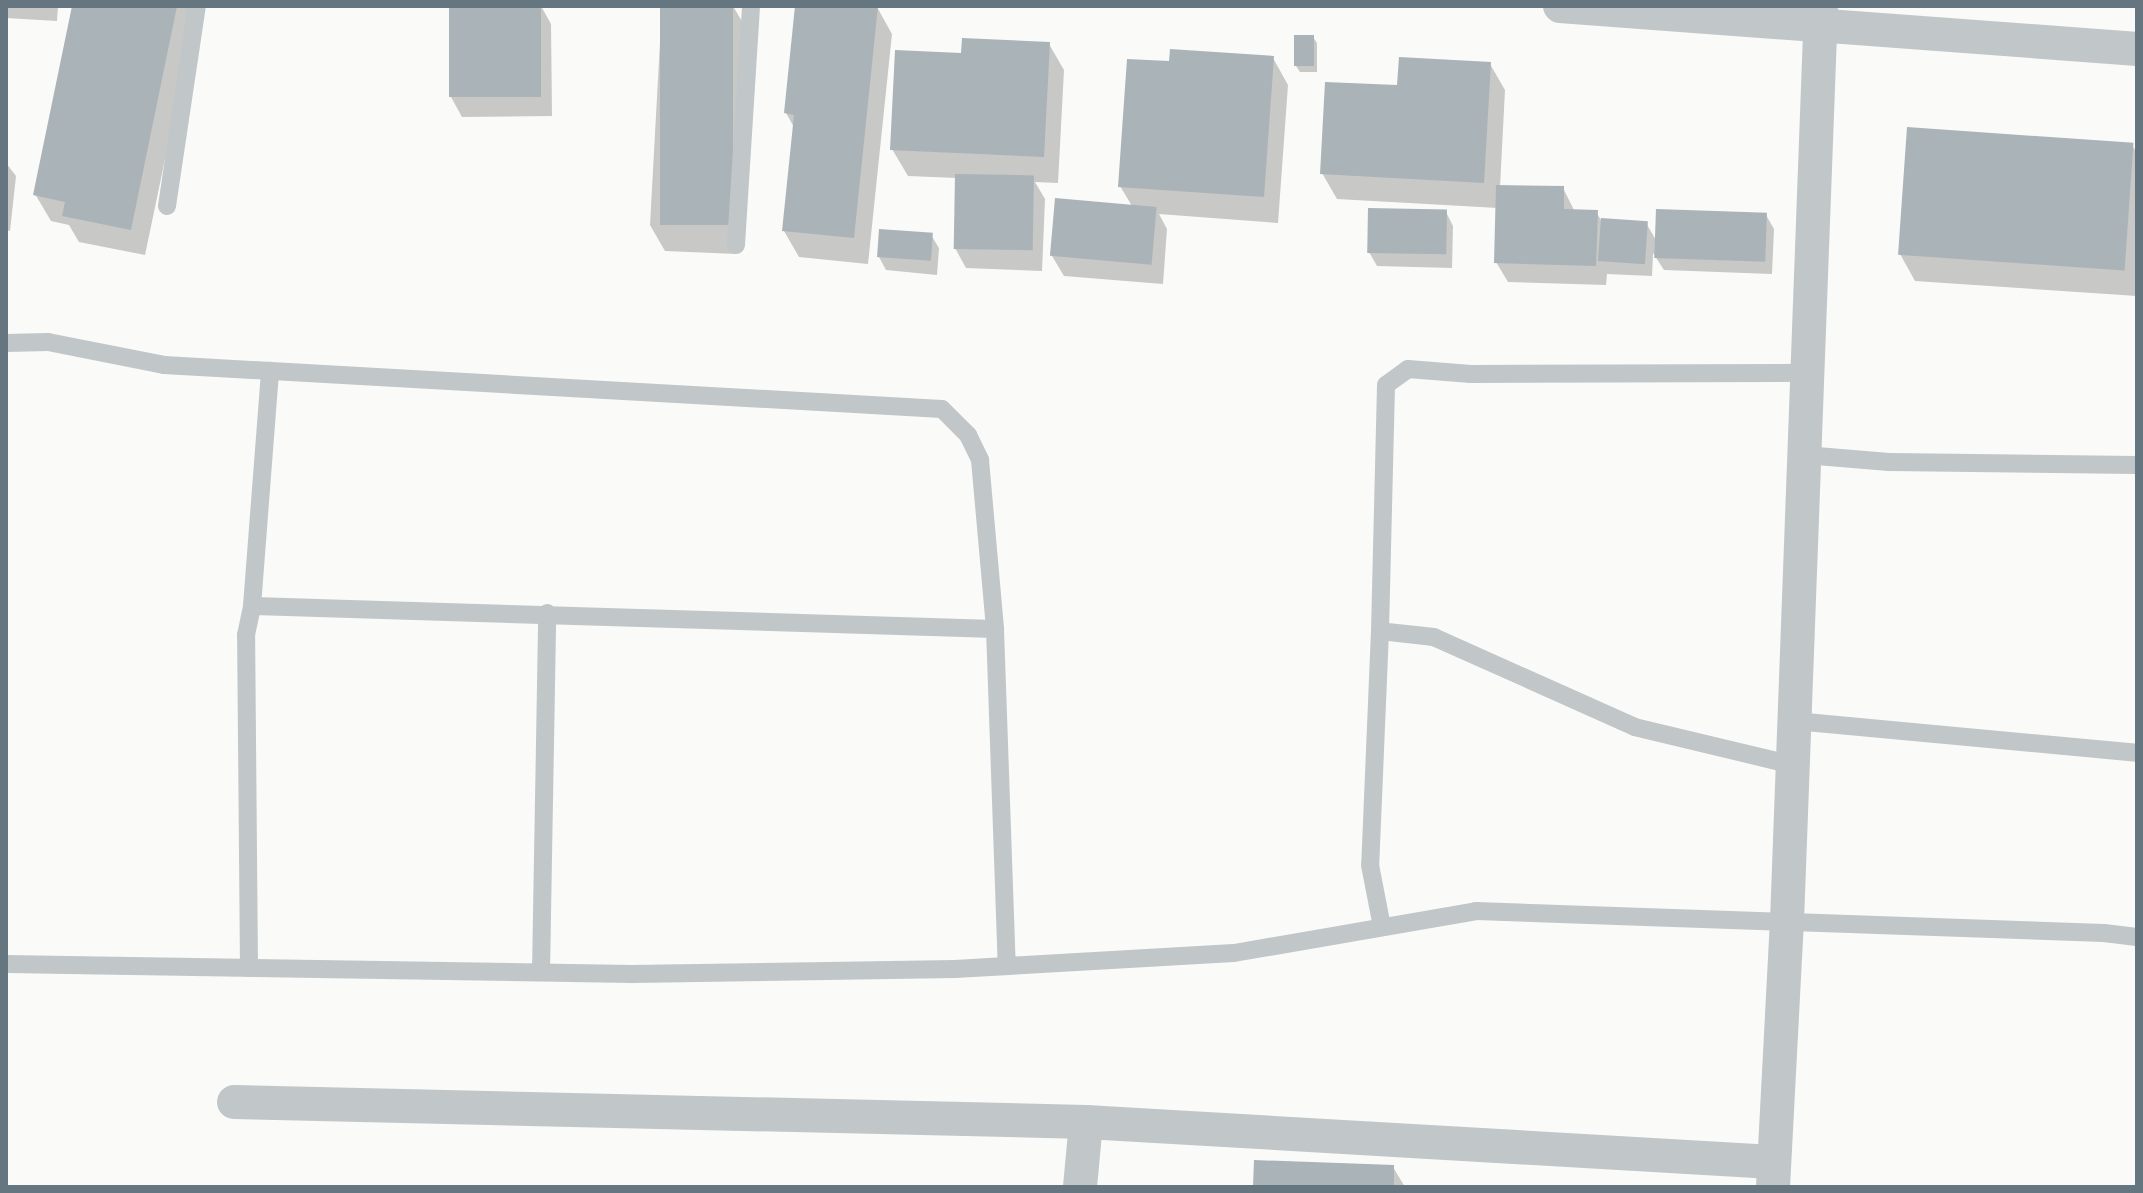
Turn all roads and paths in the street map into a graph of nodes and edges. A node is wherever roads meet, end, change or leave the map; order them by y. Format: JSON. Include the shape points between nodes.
{"nodes":[{"id":1,"x":197,"y":6,"type":"edge"},
{"id":2,"x":751,"y":6,"type":"edge"},
{"id":3,"x":1560,"y":6,"type":"edge"},
{"id":4,"x":1821,"y":16,"type":"edge"},
{"id":5,"x":2137,"y":49,"type":"edge"},
{"id":6,"x":167,"y":206,"type":"dead end"},
{"id":7,"x":736,"y":245,"type":"dead end"},
{"id":8,"x":6,"y":343,"type":"edge"},
{"id":9,"x":270,"y":371,"type":"junction"},
{"id":10,"x":1808,"y":373,"type":"junction"},
{"id":11,"x":1805,"y":455,"type":"junction"},
{"id":12,"x":2137,"y":465,"type":"edge"},
{"id":13,"x":252,"y":606,"type":"junction"},
{"id":14,"x":547,"y":613,"type":"junction"},
{"id":15,"x":995,"y":629,"type":"junction"},
{"id":16,"x":1380,"y":631,"type":"junction"},
{"id":17,"x":1795,"y":721,"type":"junction"},
{"id":18,"x":2137,"y":753,"type":"edge"},
{"id":19,"x":1793,"y":765,"type":"junction"},
{"id":20,"x":1787,"y":921,"type":"junction"},
{"id":21,"x":1382,"y":927,"type":"junction"},
{"id":22,"x":2137,"y":937,"type":"edge"},
{"id":23,"x":6,"y":964,"type":"edge"},
{"id":24,"x":1007,"y":966,"type":"junction"},
{"id":25,"x":249,"y":968,"type":"junction"},
{"id":26,"x":541,"y":972,"type":"junction"},
{"id":27,"x":234,"y":1102,"type":"dead end"},
{"id":28,"x":1086,"y":1122,"type":"junction"},
{"id":29,"x":1773,"y":1174,"type":"edge"},
{"id":30,"x":1080,"y":1187,"type":"edge"}],
"edges":[{"from":1,"to":6,"type":"lane"},
{"from":2,"to":7,"type":"lane"},
{"from":3,"to":4,"type":"street"},
{"from":4,"to":5,"type":"street"},
{"from":4,"to":10,"type":"street"},
{"from":8,"to":9,"type":"lane","via":[[48,342],[164,365]]},
{"from":9,"to":13,"type":"lane"},
{"from":9,"to":15,"type":"lane","via":[[942,409],[968,435],[980,460]]},
{"from":10,"to":11,"type":"street"},
{"from":10,"to":16,"type":"lane","via":[[1471,374],[1408,369],[1386,385]]},
{"from":11,"to":12,"type":"lane","via":[[1889,462]]},
{"from":11,"to":17,"type":"street"},
{"from":13,"to":14,"type":"lane"},
{"from":13,"to":25,"type":"lane","via":[[246,635]]},
{"from":14,"to":15,"type":"lane"},
{"from":14,"to":26,"type":"lane"},
{"from":15,"to":24,"type":"lane"},
{"from":16,"to":19,"type":"lane","via":[[1434,637],[1635,727]]},
{"from":16,"to":21,"type":"lane","via":[[1370,865]]},
{"from":17,"to":18,"type":"lane"},
{"from":17,"to":19,"type":"street"},
{"from":19,"to":20,"type":"street"},
{"from":20,"to":21,"type":"lane","via":[[1476,911]]},
{"from":20,"to":22,"type":"lane"},
{"from":20,"to":29,"type":"street"},
{"from":21,"to":24,"type":"lane","via":[[1234,953]]},
{"from":23,"to":25,"type":"lane"},
{"from":24,"to":26,"type":"lane"},
{"from":25,"to":26,"type":"lane"},
{"from":27,"to":28,"type":"street"},
{"from":28,"to":29,"type":"street"},
{"from":28,"to":30,"type":"street"}]}
